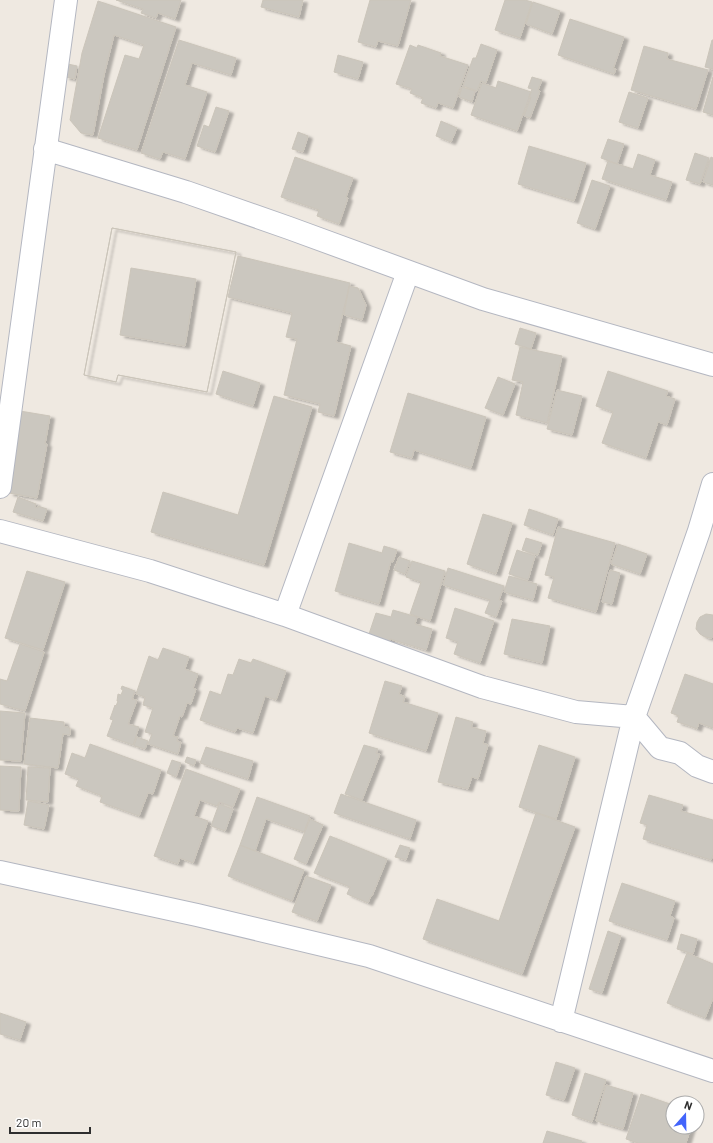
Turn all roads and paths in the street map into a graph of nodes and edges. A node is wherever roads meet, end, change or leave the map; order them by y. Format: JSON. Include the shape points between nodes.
{"nodes":[{"id":1,"x":66,"y":0,"type":"edge"},
{"id":2,"x":45,"y":149,"type":"junction"},
{"id":3,"x":408,"y":272,"type":"junction"},
{"id":4,"x":713,"y":365,"type":"edge"},
{"id":5,"x":713,"y":484,"type":"edge"},
{"id":6,"x":0,"y":487,"type":"edge"},
{"id":7,"x":0,"y":531,"type":"edge"},
{"id":8,"x":285,"y":615,"type":"junction"},
{"id":9,"x":634,"y":717,"type":"junction"},
{"id":10,"x":713,"y":772,"type":"edge"},
{"id":11,"x":0,"y":872,"type":"edge"},
{"id":12,"x":561,"y":1021,"type":"junction"},
{"id":13,"x":713,"y":1071,"type":"edge"}],
"edges":[{"from":1,"to":2,"type":"street"},
{"from":2,"to":3,"type":"street","via":[[186,192]]},
{"from":2,"to":6,"type":"street"},
{"from":3,"to":4,"type":"street","via":[[483,299]]},
{"from":3,"to":8,"type":"street"},
{"from":5,"to":9,"type":"street"},
{"from":7,"to":8,"type":"street","via":[[150,571]]},
{"from":8,"to":9,"type":"street","via":[[482,687],[576,712]]},
{"from":9,"to":10,"type":"street","via":[[660,748],[680,753],[697,766]]},
{"from":9,"to":12,"type":"street"},
{"from":11,"to":12,"type":"street","via":[[369,956]]},
{"from":12,"to":13,"type":"street"}]}
